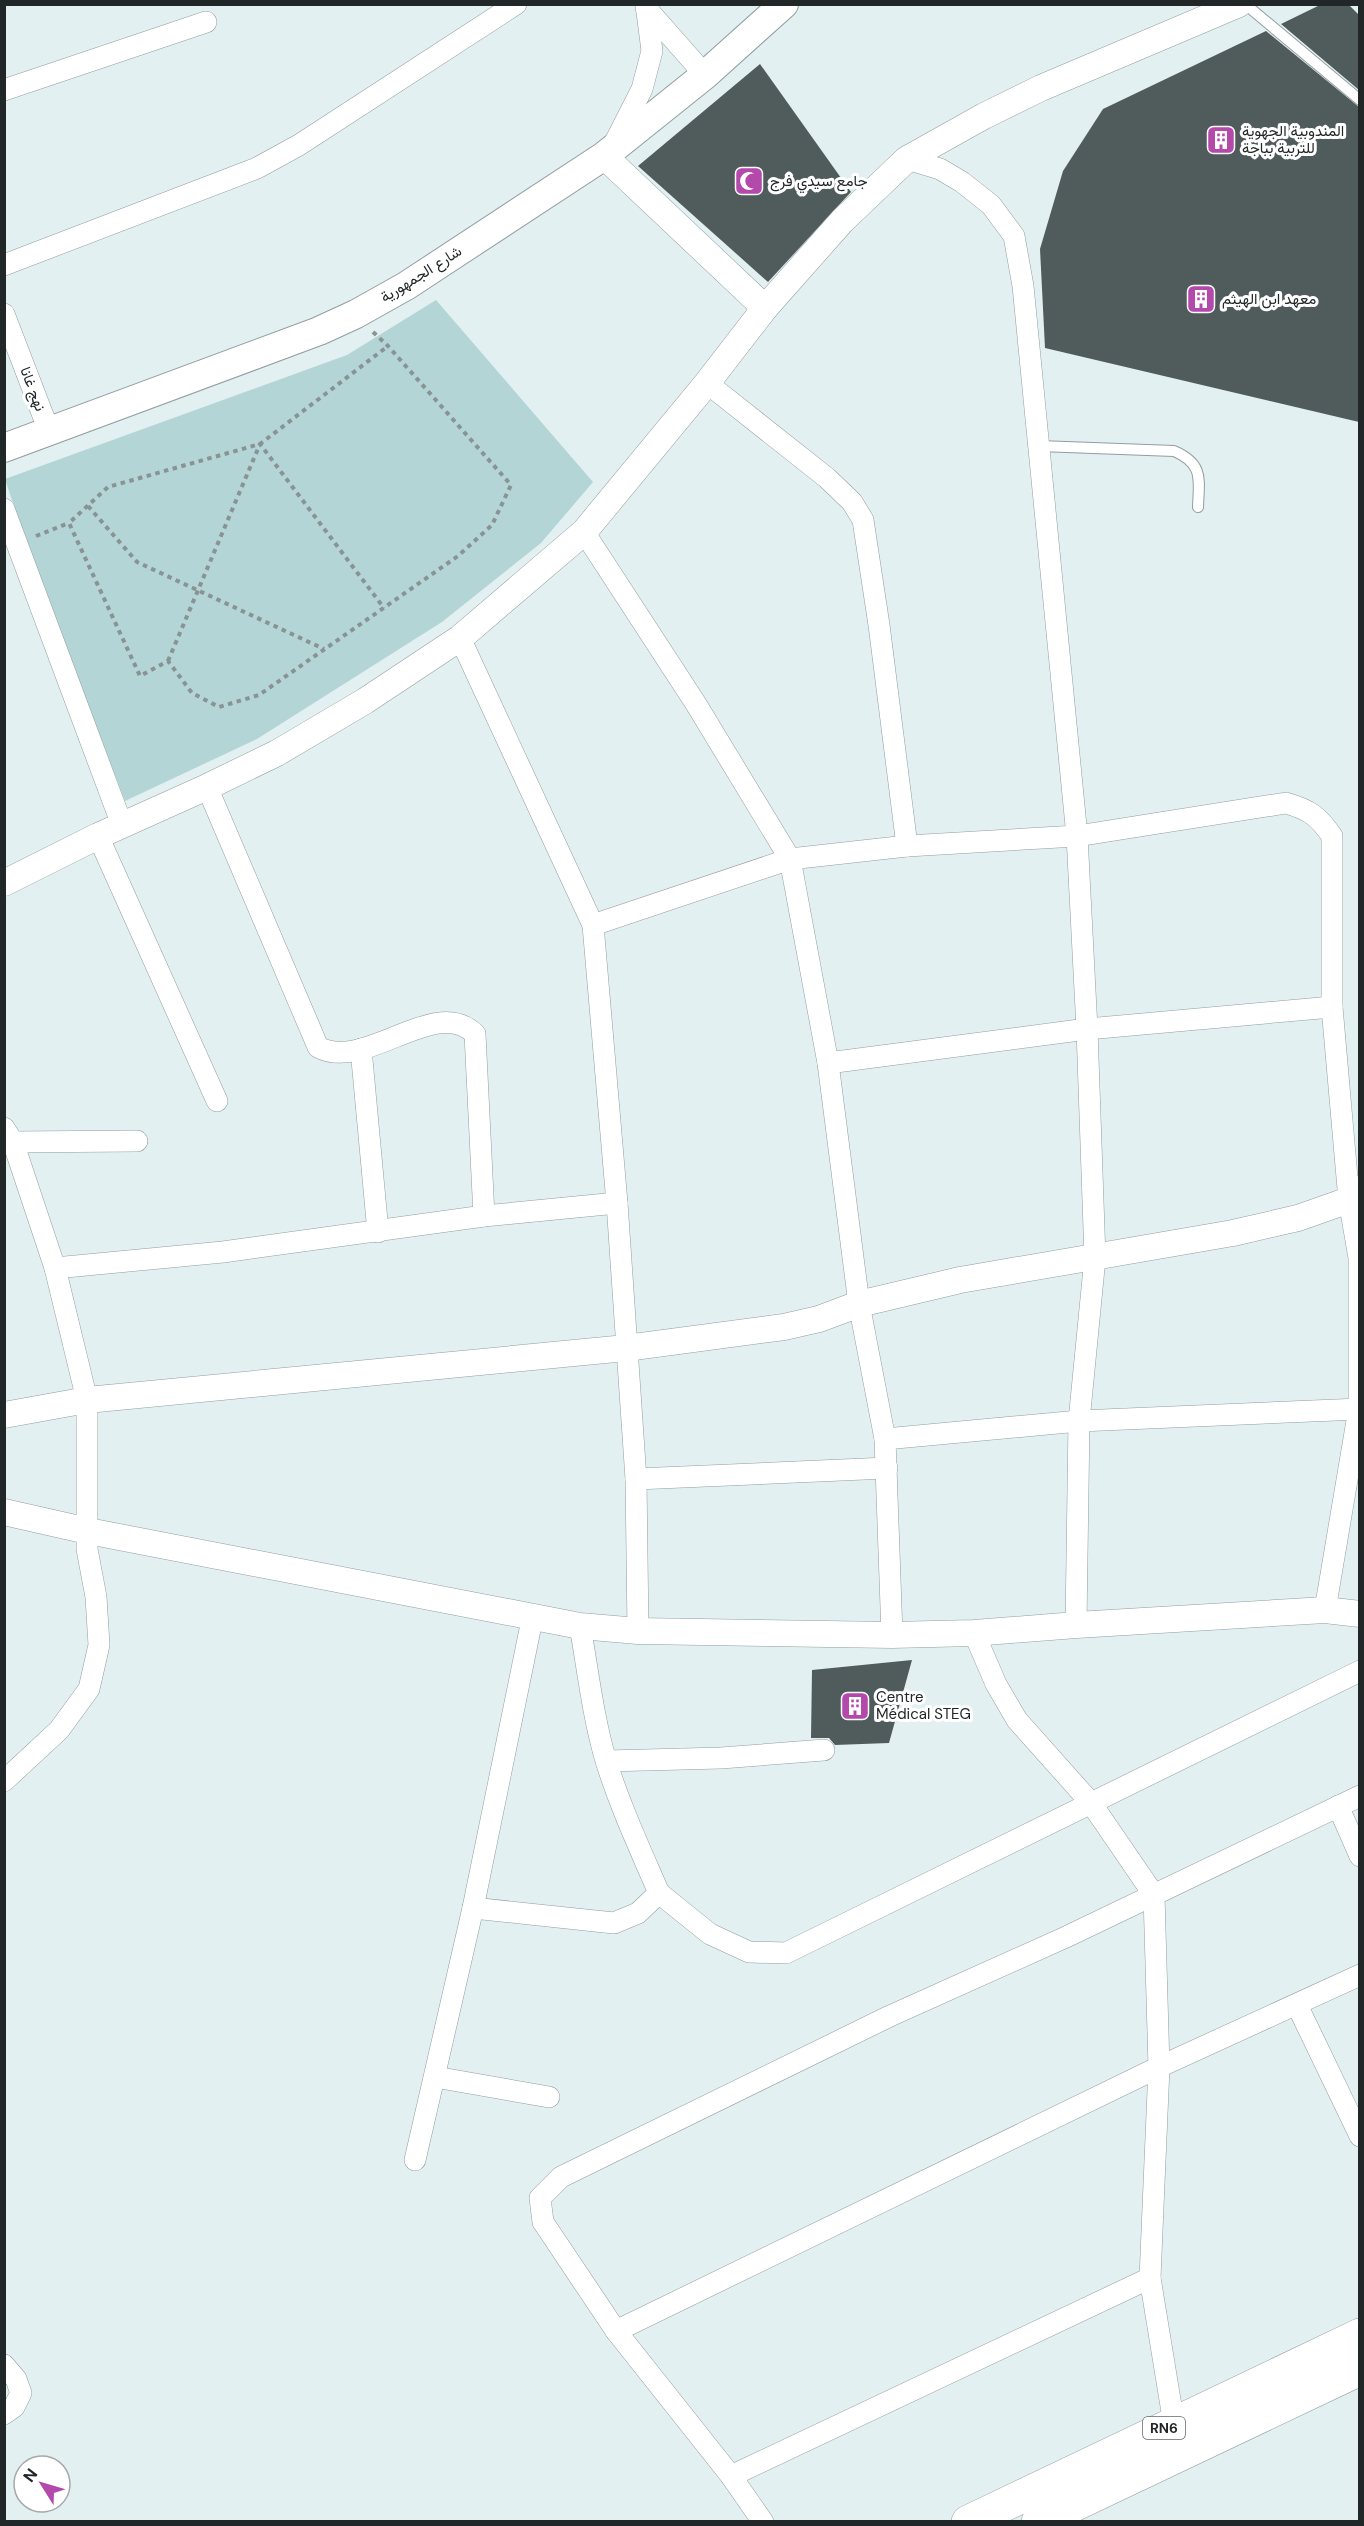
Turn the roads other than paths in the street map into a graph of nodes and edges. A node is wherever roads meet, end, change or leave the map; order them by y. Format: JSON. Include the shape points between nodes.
{"nodes":[{"id":1,"x":516,"y":4,"type":"edge"},
{"id":2,"x":784,"y":4,"type":"edge"},
{"id":3,"x":1239,"y":4,"type":"edge"},
{"id":4,"x":1245,"y":4,"type":"edge"},
{"id":5,"x":646,"y":8,"type":"edge"},
{"id":6,"x":206,"y":22,"type":"dead end"},
{"id":7,"x":705,"y":75,"type":"junction"},
{"id":8,"x":4,"y":90,"type":"edge"},
{"id":9,"x":1359,"y":100,"type":"edge"},
{"id":10,"x":607,"y":153,"type":"junction"},
{"id":11,"x":907,"y":159,"type":"junction"},
{"id":12,"x":4,"y":264,"type":"edge"},
{"id":13,"x":765,"y":308,"type":"junction"},
{"id":14,"x":4,"y":314,"type":"edge"},
{"id":15,"x":706,"y":383,"type":"junction"},
{"id":16,"x":49,"y":431,"type":"junction"},
{"id":17,"x":1039,"y":446,"type":"junction"},
{"id":18,"x":4,"y":448,"type":"edge"},
{"id":19,"x":1198,"y":507,"type":"dead end"},
{"id":20,"x":4,"y":508,"type":"edge"},
{"id":21,"x":584,"y":532,"type":"junction"},
{"id":22,"x":460,"y":638,"type":"junction"},
{"id":23,"x":207,"y":787,"type":"junction"},
{"id":24,"x":122,"y":825,"type":"junction"},
{"id":25,"x":98,"y":836,"type":"junction"},
{"id":26,"x":1077,"y":836,"type":"junction"},
{"id":27,"x":907,"y":846,"type":"junction"},
{"id":28,"x":790,"y":859,"type":"junction"},
{"id":29,"x":4,"y":883,"type":"edge"},
{"id":30,"x":593,"y":925,"type":"junction"},
{"id":31,"x":1332,"y":1007,"type":"junction"},
{"id":32,"x":1087,"y":1029,"type":"junction"},
{"id":33,"x":361,"y":1049,"type":"junction"},
{"id":34,"x":828,"y":1063,"type":"junction"},
{"id":35,"x":217,"y":1101,"type":"dead end"},
{"id":36,"x":8,"y":1135,"type":"edge"},
{"id":37,"x":137,"y":1141,"type":"dead end"},
{"id":38,"x":1354,"y":1195,"type":"edge"},
{"id":39,"x":617,"y":1203,"type":"junction"},
{"id":40,"x":484,"y":1216,"type":"junction"},
{"id":41,"x":378,"y":1232,"type":"junction"},
{"id":42,"x":1095,"y":1258,"type":"junction"},
{"id":43,"x":55,"y":1268,"type":"junction"},
{"id":44,"x":859,"y":1304,"type":"junction"},
{"id":45,"x":626,"y":1348,"type":"junction"},
{"id":46,"x":87,"y":1400,"type":"junction"},
{"id":47,"x":1359,"y":1409,"type":"edge"},
{"id":48,"x":4,"y":1415,"type":"edge"},
{"id":49,"x":1079,"y":1421,"type":"junction"},
{"id":50,"x":885,"y":1439,"type":"junction"},
{"id":51,"x":887,"y":1468,"type":"junction"},
{"id":52,"x":636,"y":1479,"type":"junction"},
{"id":53,"x":4,"y":1512,"type":"edge"},
{"id":54,"x":88,"y":1531,"type":"junction"},
{"id":55,"x":1325,"y":1610,"type":"junction"},
{"id":56,"x":1359,"y":1614,"type":"edge"},
{"id":57,"x":532,"y":1615,"type":"junction"},
{"id":58,"x":1076,"y":1624,"type":"junction"},
{"id":59,"x":580,"y":1626,"type":"junction"},
{"id":60,"x":638,"y":1631,"type":"junction"},
{"id":61,"x":974,"y":1633,"type":"junction"},
{"id":62,"x":892,"y":1635,"type":"junction"},
{"id":63,"x":1359,"y":1671,"type":"edge"},
{"id":64,"x":824,"y":1750,"type":"dead end"},
{"id":65,"x":606,"y":1761,"type":"junction"},
{"id":66,"x":4,"y":1781,"type":"edge"},
{"id":67,"x":1359,"y":1796,"type":"edge"},
{"id":68,"x":1091,"y":1803,"type":"junction"},
{"id":69,"x":1338,"y":1806,"type":"junction"},
{"id":70,"x":1359,"y":1856,"type":"edge"},
{"id":71,"x":659,"y":1893,"type":"junction"},
{"id":72,"x":1154,"y":1895,"type":"junction"},
{"id":73,"x":473,"y":1908,"type":"junction"},
{"id":74,"x":1359,"y":1975,"type":"edge"},
{"id":75,"x":1297,"y":2005,"type":"junction"},
{"id":76,"x":1159,"y":2067,"type":"junction"},
{"id":77,"x":435,"y":2077,"type":"junction"},
{"id":78,"x":549,"y":2097,"type":"dead end"},
{"id":79,"x":1359,"y":2136,"type":"edge"},
{"id":80,"x":415,"y":2160,"type":"dead end"},
{"id":81,"x":1150,"y":2278,"type":"junction"},
{"id":82,"x":616,"y":2331,"type":"junction"},
{"id":83,"x":1359,"y":2336,"type":"edge"},
{"id":84,"x":4,"y":2365,"type":"edge"},
{"id":85,"x":1359,"y":2368,"type":"edge"},
{"id":86,"x":4,"y":2414,"type":"edge"},
{"id":87,"x":1174,"y":2424,"type":"junction"},
{"id":88,"x":731,"y":2475,"type":"junction"},
{"id":89,"x":763,"y":2522,"type":"edge"},
{"id":90,"x":968,"y":2522,"type":"edge"},
{"id":91,"x":1038,"y":2522,"type":"edge"}],
"edges":[{"from":1,"to":12,"type":"street","via":[[299,145],[257,168]]},
{"from":2,"to":7,"type":"main road","name":"شارع الجمهورية"},
{"from":3,"to":11,"type":"street","via":[[1041,88]]},
{"from":4,"to":9,"type":"lane"},
{"from":5,"to":7,"type":"street"},
{"from":5,"to":10,"type":"street","via":[[652,51],[642,89]]},
{"from":6,"to":8,"type":"street"},
{"from":7,"to":10,"type":"main road","name":"شارع الجمهورية"},
{"from":10,"to":13,"type":"street"},
{"from":10,"to":16,"type":"main road","name":"شارع الجمهورية","via":[[406,286],[356,314]]},
{"from":11,"to":13,"type":"street","via":[[842,221]]},
{"from":11,"to":17,"type":"street","via":[[940,169],[962,182],[991,205],[1014,236],[1023,286]]},
{"from":13,"to":15,"type":"street"},
{"from":14,"to":16,"type":"street","name":"نهج غانا"},
{"from":15,"to":21,"type":"street"},
{"from":15,"to":27,"type":"street","via":[[827,478],[852,502],[862,520]]},
{"from":16,"to":18,"type":"main road","name":"شارع الجمهورية"},
{"from":17,"to":19,"type":"lane","via":[[1174,451],[1189,457],[1199,472]]},
{"from":17,"to":26,"type":"street"},
{"from":20,"to":24,"type":"street"},
{"from":21,"to":22,"type":"street"},
{"from":21,"to":28,"type":"street"},
{"from":22,"to":23,"type":"street","via":[[318,730]]},
{"from":22,"to":30,"type":"street"},
{"from":23,"to":24,"type":"street"},
{"from":23,"to":33,"type":"street","via":[[313,1041],[333,1053]]},
{"from":24,"to":25,"type":"street"},
{"from":25,"to":29,"type":"street"},
{"from":25,"to":35,"type":"street"},
{"from":26,"to":27,"type":"street"},
{"from":26,"to":31,"type":"street","via":[[1286,803],[1306,809],[1321,820],[1332,836]]},
{"from":26,"to":32,"type":"street"},
{"from":27,"to":28,"type":"street"},
{"from":28,"to":30,"type":"street"},
{"from":28,"to":34,"type":"street"},
{"from":30,"to":39,"type":"street"},
{"from":31,"to":32,"type":"street"},
{"from":31,"to":38,"type":"street"},
{"from":32,"to":34,"type":"street"},
{"from":32,"to":42,"type":"street"},
{"from":33,"to":40,"type":"street","via":[[423,1027],[454,1022],[475,1034]]},
{"from":33,"to":41,"type":"street"},
{"from":34,"to":44,"type":"street"},
{"from":36,"to":37,"type":"street"},
{"from":36,"to":43,"type":"street"},
{"from":38,"to":42,"type":"street","via":[[1298,1218]]},
{"from":38,"to":47,"type":"street","via":[[1359,1258]]},
{"from":39,"to":40,"type":"street"},
{"from":39,"to":45,"type":"street"},
{"from":40,"to":41,"type":"street"},
{"from":41,"to":43,"type":"street"},
{"from":42,"to":44,"type":"street","via":[[960,1280]]},
{"from":42,"to":49,"type":"street"},
{"from":43,"to":46,"type":"street"},
{"from":44,"to":45,"type":"street","via":[[784,1327]]},
{"from":44,"to":50,"type":"street"},
{"from":45,"to":46,"type":"street"},
{"from":45,"to":52,"type":"street"},
{"from":46,"to":48,"type":"street"},
{"from":46,"to":54,"type":"street"},
{"from":47,"to":49,"type":"street"},
{"from":47,"to":55,"type":"street"},
{"from":49,"to":50,"type":"street"},
{"from":49,"to":58,"type":"street"},
{"from":50,"to":51,"type":"street"},
{"from":51,"to":52,"type":"street"},
{"from":51,"to":62,"type":"street"},
{"from":52,"to":60,"type":"street"},
{"from":53,"to":54,"type":"street"},
{"from":54,"to":57,"type":"street"},
{"from":54,"to":66,"type":"street","via":[[99,1645],[89,1689],[59,1730]]},
{"from":55,"to":56,"type":"street"},
{"from":55,"to":58,"type":"street"},
{"from":57,"to":59,"type":"street"},
{"from":57,"to":73,"type":"street"},
{"from":58,"to":61,"type":"street"},
{"from":59,"to":60,"type":"street"},
{"from":59,"to":65,"type":"street"},
{"from":60,"to":62,"type":"street"},
{"from":61,"to":62,"type":"street"},
{"from":61,"to":68,"type":"street","via":[[1017,1720]]},
{"from":63,"to":68,"type":"street"},
{"from":64,"to":65,"type":"street"},
{"from":65,"to":71,"type":"street"},
{"from":67,"to":69,"type":"street"},
{"from":68,"to":71,"type":"street","via":[[786,1953],[749,1952],[710,1934]]},
{"from":68,"to":72,"type":"street"},
{"from":69,"to":70,"type":"street"},
{"from":69,"to":72,"type":"street"},
{"from":71,"to":73,"type":"street","via":[[638,1913],[615,1923]]},
{"from":72,"to":76,"type":"street"},
{"from":72,"to":82,"type":"street","via":[[890,2016],[561,2177],[540,2198],[543,2222]]},
{"from":73,"to":77,"type":"street"},
{"from":74,"to":75,"type":"street"},
{"from":75,"to":76,"type":"street"},
{"from":75,"to":79,"type":"street"},
{"from":76,"to":81,"type":"street"},
{"from":76,"to":82,"type":"street"},
{"from":77,"to":78,"type":"street"},
{"from":77,"to":80,"type":"street"},
{"from":81,"to":87,"type":"street"},
{"from":81,"to":88,"type":"street"},
{"from":82,"to":88,"type":"street"},
{"from":83,"to":87,"type":"highway","number":"RN6"},
{"from":84,"to":86,"type":"street","via":[[21,2393],[14,2407]]},
{"from":85,"to":91,"type":"highway","number":"RN6"},
{"from":87,"to":90,"type":"highway","number":"RN6"},
{"from":88,"to":89,"type":"street"}]}
